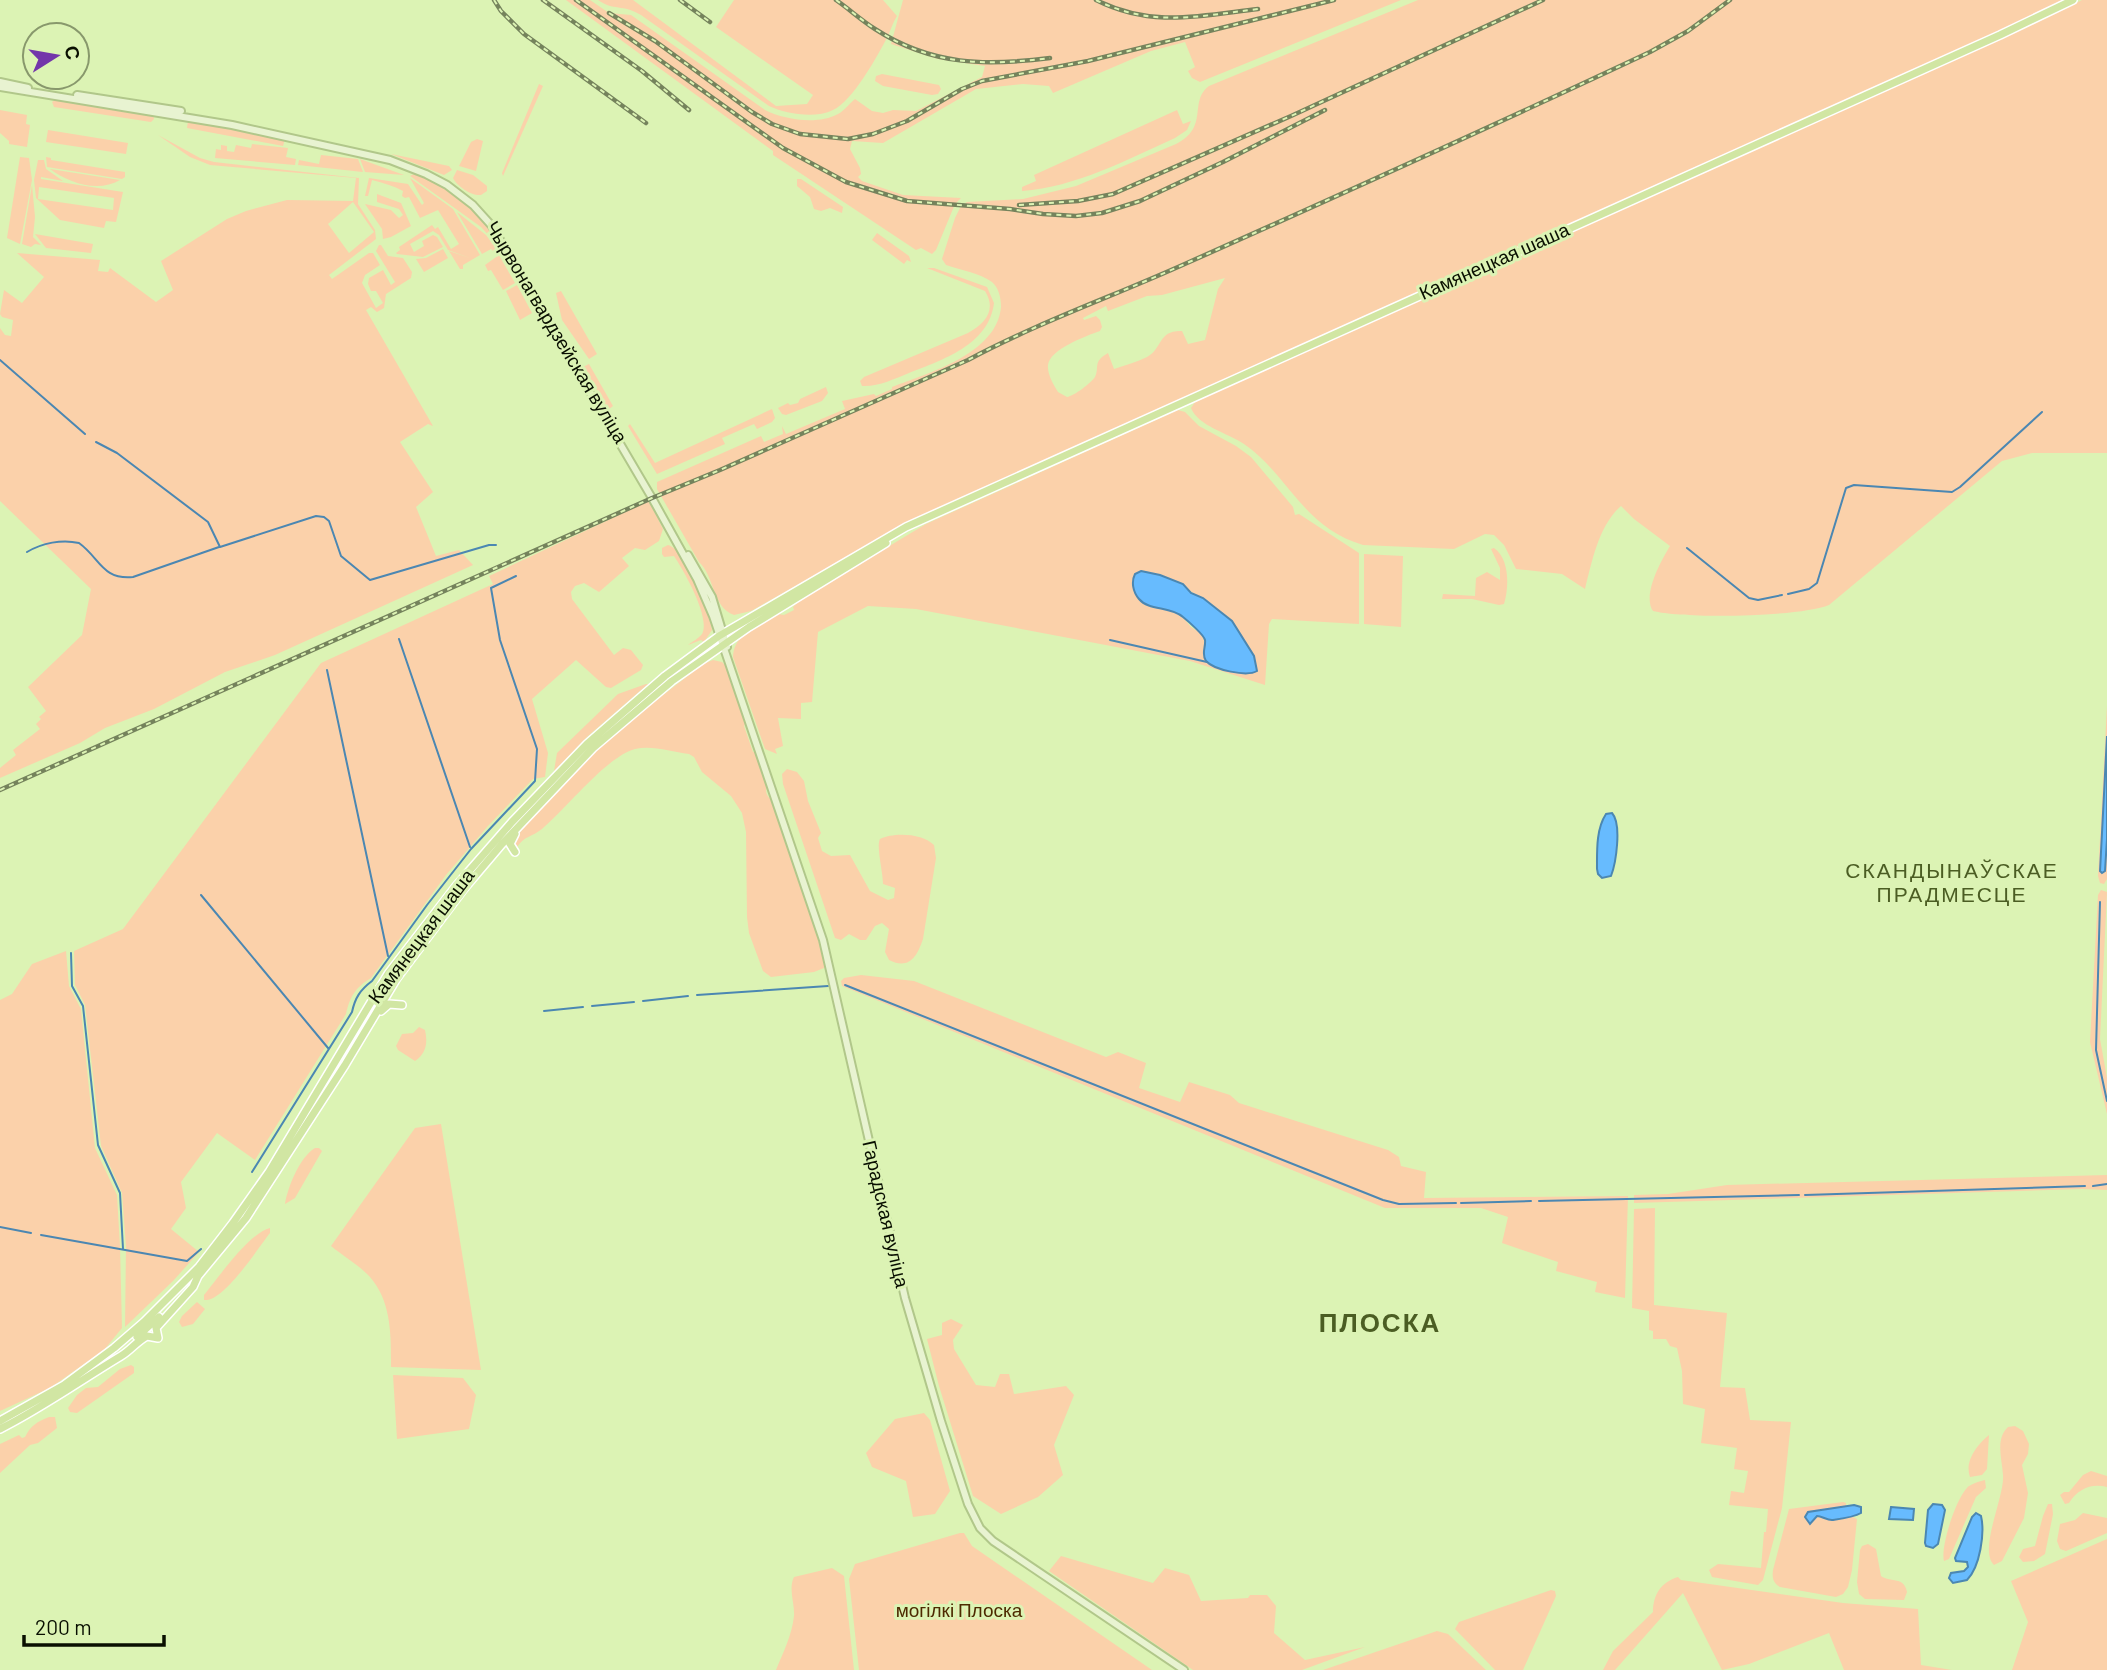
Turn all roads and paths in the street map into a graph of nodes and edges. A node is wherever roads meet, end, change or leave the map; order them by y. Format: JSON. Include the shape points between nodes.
{"nodes":[{"id":1,"x":2073,"y":0,"type":"edge"},
{"id":2,"x":0,"y":84,"type":"edge"},
{"id":3,"x":723,"y":639,"type":"junction"},
{"id":4,"x":551,"y":792,"type":"junction"},
{"id":5,"x":471,"y":881,"type":"junction"},
{"id":6,"x":427,"y":922,"type":"junction"},
{"id":7,"x":420,"y":948,"type":"junction"},
{"id":8,"x":397,"y":978,"type":"junction"},
{"id":9,"x":396,"y":990,"type":"junction"},
{"id":10,"x":351,"y":1054,"type":"junction"},
{"id":11,"x":338,"y":1055,"type":"junction"},
{"id":12,"x":345,"y":1065,"type":"junction"},
{"id":13,"x":198,"y":1276,"type":"junction"},
{"id":14,"x":107,"y":1362,"type":"junction"},
{"id":15,"x":3,"y":1419,"type":"edge"},
{"id":16,"x":0,"y":1432,"type":"edge"},
{"id":17,"x":1184,"y":1670,"type":"edge"}],
"edges":[{"from":1,"to":3,"type":"main road","name":"Камянецкая шаша","via":[[916,524]]},
{"from":2,"to":3,"type":"main road","name":"Чырвонагвардзейская вуліца","via":[[185,116],[373,156],[426,174],[457,192],[480,211],[505,246],[688,562]]},
{"from":3,"to":4,"type":"main road","name":"Камянецкая шаша","via":[[585,755]]},
{"from":3,"to":6,"type":"main road","name":"Камянецкая шаша","via":[[638,698],[578,753]]},
{"from":3,"to":17,"type":"main road","name":"Гарадская вуліца","via":[[823,940],[905,1298],[977,1524],[993,1541]]},
{"from":4,"to":5,"type":"main road","name":"Камянецкая шаша"},
{"from":4,"to":5,"type":"main road","via":[[512,839],[515,852],[501,852]]},
{"from":5,"to":7,"type":"main road","name":"Камянецкая шаша"},
{"from":6,"to":8,"type":"main road","via":[[437,918]]},
{"from":6,"to":11,"type":"main road","name":"Камянецкая шаша"},
{"from":7,"to":8,"type":"main road","name":"Камянецкая шаша"},
{"from":7,"to":9,"type":"main road"},
{"from":8,"to":9,"type":"main road"},
{"from":8,"to":10,"type":"main road","name":"Камянецкая шаша"},
{"from":9,"to":10,"type":"main road","via":[[402,1005],[383,1008]]},
{"from":10,"to":12,"type":"main road","name":"Камянецкая шаша"},
{"from":11,"to":12,"type":"main road","via":[[337,1063]]},
{"from":11,"to":15,"type":"main road","name":"Камянецкая шаша","via":[[269,1172],[198,1267],[114,1348],[64,1385]]},
{"from":12,"to":13,"type":"main road","name":"Камянецкая шаша","via":[[256,1203]]},
{"from":13,"to":14,"type":"main road"},
{"from":13,"to":14,"type":"main road","via":[[156,1328],[158,1338],[147,1336]]},
{"from":14,"to":16,"type":"main road"}]}
